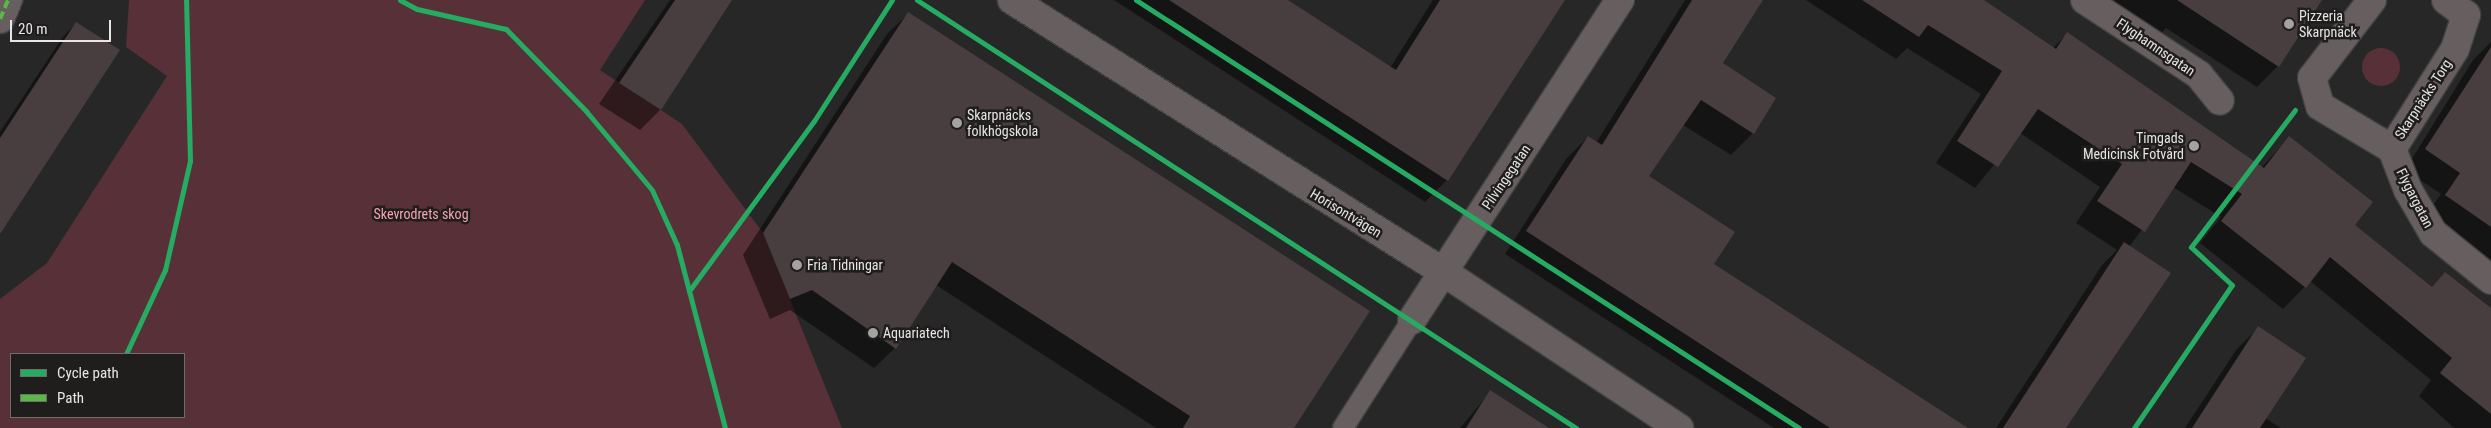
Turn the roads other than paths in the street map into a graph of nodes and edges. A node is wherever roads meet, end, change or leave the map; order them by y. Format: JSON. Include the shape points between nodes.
{"nodes":[{"id":1,"x":8,"y":0,"type":"edge"},
{"id":2,"x":1012,"y":0,"type":"edge"},
{"id":3,"x":1620,"y":0,"type":"edge"},
{"id":4,"x":2085,"y":0,"type":"edge"},
{"id":5,"x":2372,"y":0,"type":"edge"},
{"id":6,"x":2446,"y":0,"type":"edge"},
{"id":7,"x":0,"y":19,"type":"edge"},
{"id":8,"x":2220,"y":101,"type":"dead end"},
{"id":9,"x":2392,"y":150,"type":"junction"},
{"id":10,"x":1445,"y":273,"type":"junction"},
{"id":11,"x":2491,"y":280,"type":"edge"},
{"id":12,"x":1412,"y":320,"type":"joint"},
{"id":13,"x":1343,"y":428,"type":"edge"},
{"id":14,"x":1679,"y":428,"type":"edge"}],
"edges":[{"from":1,"to":7,"type":"street"},
{"from":2,"to":10,"type":"street","name":"Horisontvägen"},
{"from":3,"to":10,"type":"street","name":"Pilvingegatan"},
{"from":4,"to":8,"type":"street","name":"Flyghamnsgatan","via":[[2198,75]]},
{"from":5,"to":9,"type":"street","name":"Skarpnäcks Torg","via":[[2312,78],[2320,106]]},
{"from":6,"to":9,"type":"street","name":"Skarpnäcks Torg","via":[[2466,15],[2455,49]]},
{"from":9,"to":11,"type":"street","name":"Flygargatan","via":[[2408,190],[2433,233]]},
{"from":10,"to":12,"type":"street","name":"Pilvingegatan"},
{"from":10,"to":14,"type":"street","name":"Horisontvägen"},
{"from":12,"to":13,"type":"lane","name":"Pilvingegatan"}]}
